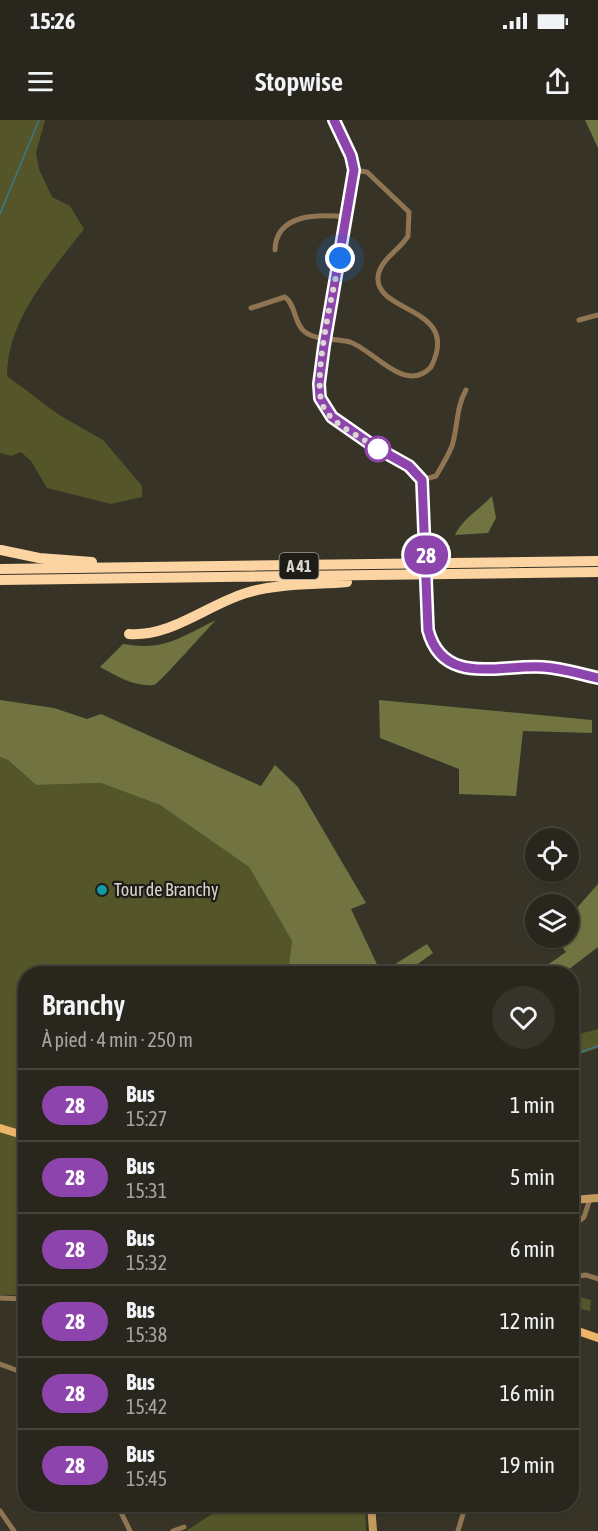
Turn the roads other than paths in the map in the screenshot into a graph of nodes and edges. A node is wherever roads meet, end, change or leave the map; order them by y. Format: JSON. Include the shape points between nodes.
{"nodes":[{"id":1,"x":334,"y":120,"type":"edge"},
{"id":2,"x":354,"y":170,"type":"junction"},
{"id":3,"x":347,"y":218,"type":"junction"},
{"id":4,"x":275,"y":250,"type":"dead end"},
{"id":5,"x":251,"y":308,"type":"dead end"},
{"id":6,"x":598,"y":315,"type":"edge"},
{"id":7,"x":579,"y":320,"type":"dead end"},
{"id":8,"x":325,"y":338,"type":"junction"},
{"id":9,"x":466,"y":390,"type":"dead end"},
{"id":10,"x":422,"y":480,"type":"junction"},
{"id":11,"x":1,"y":550,"type":"edge"},
{"id":12,"x":598,"y":561,"type":"edge"},
{"id":13,"x":248,"y":566,"type":"junction"},
{"id":14,"x":0,"y":569,"type":"edge"},
{"id":15,"x":598,"y":572,"type":"edge"},
{"id":16,"x":436,"y":575,"type":"junction"},
{"id":17,"x":0,"y":580,"type":"edge"},
{"id":18,"x":129,"y":634,"type":"dead end"},
{"id":19,"x":598,"y":678,"type":"edge"},
{"id":20,"x":0,"y":1128,"type":"edge"},
{"id":21,"x":0,"y":1133,"type":"edge"},
{"id":22,"x":18,"y":1135,"type":"edge"},
{"id":23,"x":18,"y":1136,"type":"edge"},
{"id":24,"x":594,"y":1198,"type":"edge"},
{"id":25,"x":579,"y":1199,"type":"edge"},
{"id":26,"x":579,"y":1222,"type":"edge"},
{"id":27,"x":579,"y":1276,"type":"edge"},
{"id":28,"x":598,"y":1279,"type":"edge"},
{"id":29,"x":0,"y":1298,"type":"edge"},
{"id":30,"x":18,"y":1299,"type":"edge"},
{"id":31,"x":579,"y":1331,"type":"edge"},
{"id":32,"x":598,"y":1338,"type":"edge"},
{"id":33,"x":0,"y":1364,"type":"edge"},
{"id":34,"x":18,"y":1372,"type":"edge"},
{"id":35,"x":0,"y":1510,"type":"edge"},
{"id":36,"x":121,"y":1512,"type":"edge"},
{"id":37,"x":372,"y":1512,"type":"edge"},
{"id":38,"x":464,"y":1512,"type":"edge"},
{"id":39,"x":184,"y":1527,"type":"dead end"},
{"id":40,"x":14,"y":1531,"type":"edge"},
{"id":41,"x":130,"y":1531,"type":"edge"},
{"id":42,"x":173,"y":1531,"type":"edge"},
{"id":43,"x":373,"y":1531,"type":"edge"},
{"id":44,"x":458,"y":1531,"type":"edge"}],
"edges":[{"from":1,"to":2,"type":"street"},
{"from":2,"to":3,"type":"street"},
{"from":2,"to":8,"type":"street","via":[[368,172],[409,212],[408,236],[384,263],[379,284],[391,301],[415,311],[428,322],[435,334],[434,360],[424,373],[405,374],[388,368],[358,345]]},
{"from":3,"to":4,"type":"street","via":[[332,216],[289,222],[279,232]]},
{"from":3,"to":8,"type":"street"},
{"from":5,"to":8,"type":"street","via":[[285,297],[303,331]]},
{"from":6,"to":7,"type":"street"},
{"from":8,"to":10,"type":"street","via":[[319,384],[324,408],[355,434],[409,466]]},
{"from":9,"to":10,"type":"street","via":[[447,456],[436,476]]},
{"from":10,"to":19,"type":"street","bridge":true,"via":[[430,639],[439,655],[453,665],[471,669],[543,667]]},
{"from":11,"to":13,"type":"highway","via":[[58,560]]},
{"from":12,"to":13,"type":"highway","number":"A 41"},
{"from":13,"to":14,"type":"highway","number":"A 41"},
{"from":15,"to":16,"type":"highway","number":"A 41"},
{"from":16,"to":17,"type":"highway","number":"A 41"},
{"from":16,"to":18,"type":"highway","via":[[248,592],[156,633]]},
{"from":20,"to":22,"type":"main road"},
{"from":21,"to":23,"type":"main road"},
{"from":24,"to":25,"type":"street"},
{"from":24,"to":26,"type":"street"},
{"from":27,"to":28,"type":"street"},
{"from":29,"to":30,"type":"street"},
{"from":31,"to":32,"type":"main road"},
{"from":33,"to":34,"type":"street"},
{"from":35,"to":40,"type":"street"},
{"from":36,"to":41,"type":"street"},
{"from":37,"to":43,"type":"street"},
{"from":38,"to":44,"type":"street"},
{"from":39,"to":42,"type":"street"}]}
